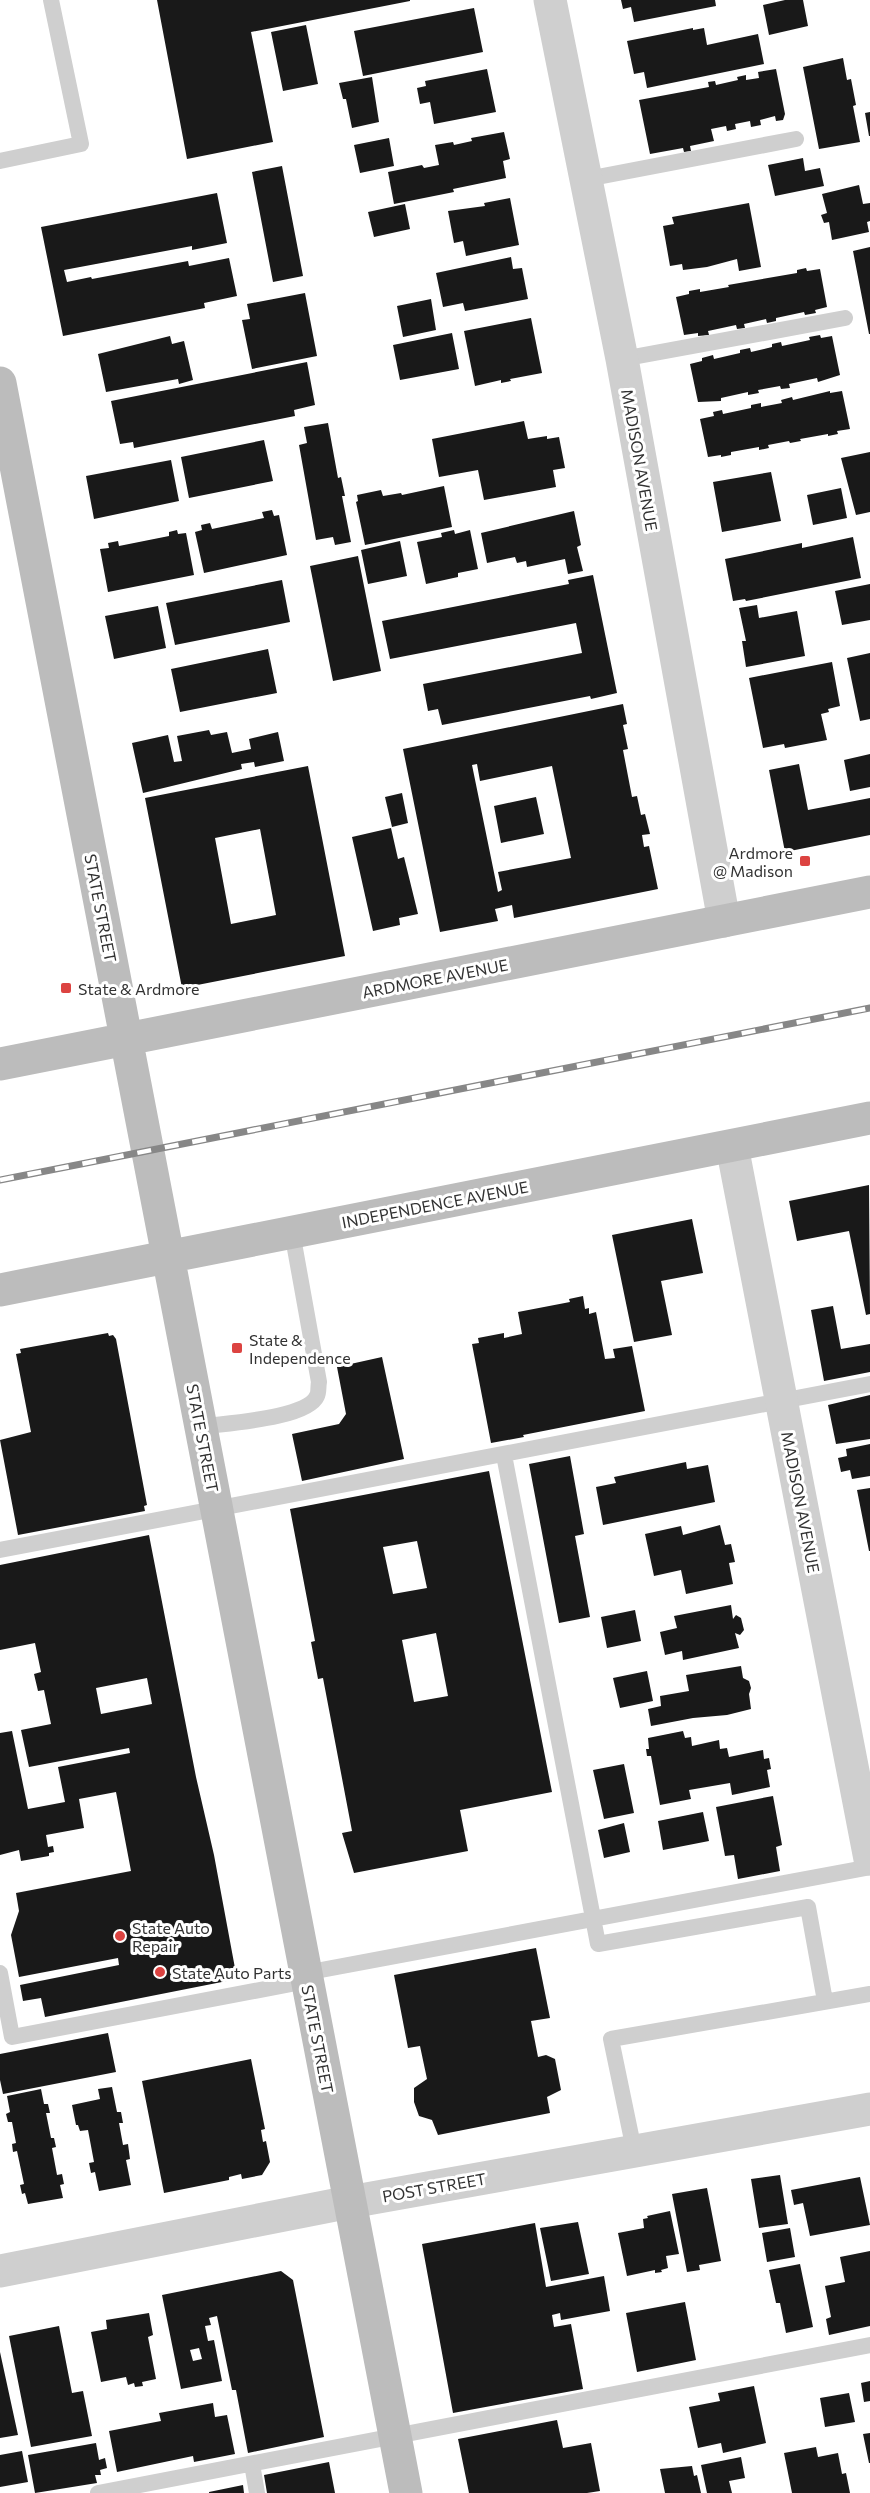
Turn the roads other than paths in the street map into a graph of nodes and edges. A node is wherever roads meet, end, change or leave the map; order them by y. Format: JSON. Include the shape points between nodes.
{"nodes":[{"id":1,"x":51,"y":0,"type":"edge"},
{"id":2,"x":550,"y":0,"type":"edge"},
{"id":3,"x":796,"y":139,"type":"dead end"},
{"id":4,"x":0,"y":161,"type":"edge"},
{"id":5,"x":587,"y":179,"type":"junction"},
{"id":6,"x":845,"y":318,"type":"dead end"},
{"id":7,"x":622,"y":358,"type":"junction"},
{"id":8,"x":0,"y":383,"type":"edge"},
{"id":9,"x":870,"y":892,"type":"edge"},
{"id":10,"x":724,"y":921,"type":"junction"},
{"id":11,"x":126,"y":1039,"type":"junction"},
{"id":12,"x":0,"y":1064,"type":"edge"},
{"id":13,"x":870,"y":1118,"type":"edge"},
{"id":14,"x":732,"y":1146,"type":"junction"},
{"id":15,"x":292,"y":1232,"type":"junction"},
{"id":16,"x":168,"y":1257,"type":"junction"},
{"id":17,"x":0,"y":1290,"type":"edge"},
{"id":18,"x":870,"y":1384,"type":"edge"},
{"id":19,"x":781,"y":1401,"type":"junction"},
{"id":20,"x":200,"y":1427,"type":"junction"},
{"id":21,"x":504,"y":1455,"type":"junction"},
{"id":22,"x":216,"y":1510,"type":"junction"},
{"id":23,"x":0,"y":1550,"type":"edge"},
{"id":24,"x":870,"y":1858,"type":"edge"},
{"id":25,"x":870,"y":1867,"type":"edge"},
{"id":26,"x":593,"y":1919,"type":"junction"},
{"id":27,"x":0,"y":1973,"type":"edge"},
{"id":28,"x":306,"y":1977,"type":"junction"},
{"id":29,"x":870,"y":1994,"type":"edge"},
{"id":30,"x":825,"y":2001,"type":"junction"},
{"id":31,"x":870,"y":2109,"type":"edge"},
{"id":32,"x":634,"y":2150,"type":"junction"},
{"id":33,"x":350,"y":2202,"type":"junction"},
{"id":34,"x":0,"y":2271,"type":"edge"},
{"id":35,"x":870,"y":2345,"type":"edge"},
{"id":36,"x":395,"y":2436,"type":"junction"},
{"id":37,"x":252,"y":2464,"type":"junction"},
{"id":38,"x":98,"y":2493,"type":"edge"},
{"id":39,"x":257,"y":2493,"type":"edge"},
{"id":40,"x":406,"y":2493,"type":"edge"}],
"edges":[{"from":1,"to":4,"type":"lane","via":[[81,144]]},
{"from":2,"to":5,"type":"street","name":"MADISON AVENUE"},
{"from":3,"to":5,"type":"lane"},
{"from":5,"to":7,"type":"street","name":"MADISON AVENUE"},
{"from":6,"to":7,"type":"lane"},
{"from":7,"to":10,"type":"street","name":"MADISON AVENUE"},
{"from":8,"to":11,"type":"main road","name":"STATE STREET"},
{"from":9,"to":10,"type":"main road","name":"ARDMORE AVENUE"},
{"from":10,"to":11,"type":"main road","name":"ARDMORE AVENUE"},
{"from":11,"to":12,"type":"main road","name":"ARDMORE AVENUE"},
{"from":11,"to":16,"type":"main road","name":"STATE STREET"},
{"from":13,"to":14,"type":"main road","name":"INDEPENDENCE AVENUE"},
{"from":14,"to":15,"type":"main road","name":"INDEPENDENCE AVENUE"},
{"from":14,"to":19,"type":"street","name":"MADISON AVENUE"},
{"from":15,"to":16,"type":"main road","name":"INDEPENDENCE AVENUE"},
{"from":15,"to":20,"type":"lane","via":[[319,1382],[317,1396],[306,1408],[285,1415]]},
{"from":16,"to":17,"type":"main road","name":"INDEPENDENCE AVENUE"},
{"from":16,"to":20,"type":"main road","name":"STATE STREET"},
{"from":18,"to":19,"type":"lane"},
{"from":19,"to":21,"type":"lane"},
{"from":19,"to":24,"type":"street","name":"MADISON AVENUE"},
{"from":20,"to":22,"type":"main road","name":"STATE STREET"},
{"from":21,"to":22,"type":"lane"},
{"from":21,"to":26,"type":"lane"},
{"from":22,"to":23,"type":"lane"},
{"from":22,"to":28,"type":"main road","name":"STATE STREET"},
{"from":25,"to":26,"type":"lane"},
{"from":26,"to":28,"type":"lane"},
{"from":26,"to":30,"type":"lane","via":[[598,1944],[808,1907]]},
{"from":27,"to":28,"type":"lane","via":[[12,2037]]},
{"from":28,"to":33,"type":"main road","name":"STATE STREET"},
{"from":29,"to":30,"type":"lane"},
{"from":30,"to":32,"type":"lane","via":[[611,2039]]},
{"from":31,"to":32,"type":"street","name":"POST STREET"},
{"from":32,"to":33,"type":"street","name":"POST STREET"},
{"from":33,"to":34,"type":"street","name":"POST STREET"},
{"from":33,"to":36,"type":"main road","name":"STATE STREET"},
{"from":35,"to":36,"type":"lane"},
{"from":36,"to":37,"type":"lane"},
{"from":36,"to":40,"type":"main road","name":"STATE STREET"},
{"from":37,"to":38,"type":"lane"},
{"from":37,"to":39,"type":"lane"}]}
